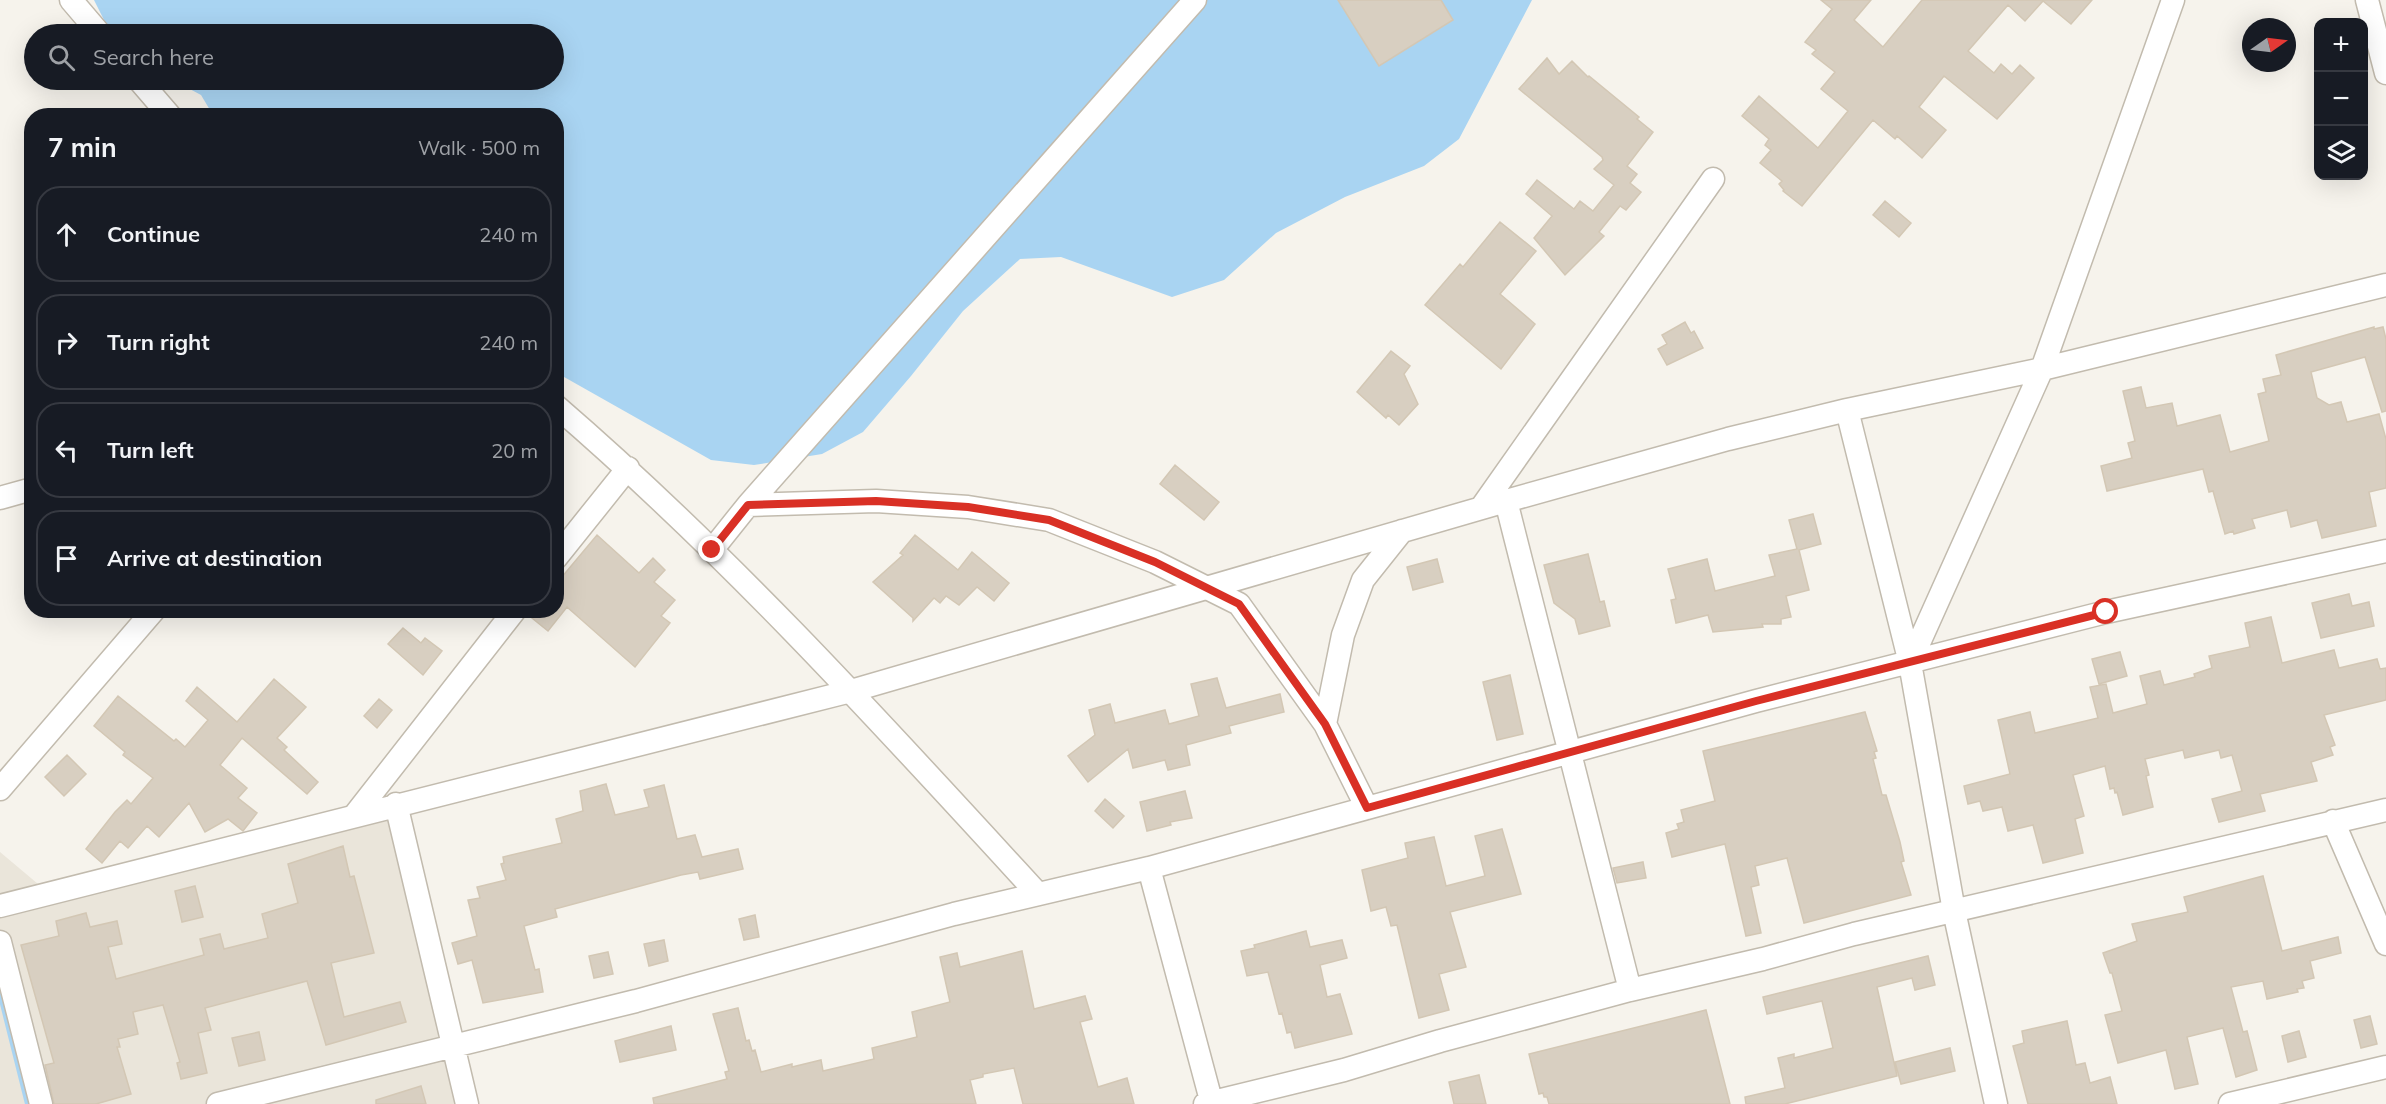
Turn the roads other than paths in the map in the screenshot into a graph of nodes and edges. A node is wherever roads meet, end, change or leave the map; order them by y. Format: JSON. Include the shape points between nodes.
{"nodes":[{"id":1,"x":71,"y":0,"type":"edge"},
{"id":2,"x":1195,"y":0,"type":"edge"},
{"id":3,"x":2174,"y":0,"type":"edge"},
{"id":4,"x":2367,"y":0,"type":"edge"},
{"id":5,"x":91,"y":24,"type":"edge"},
{"id":6,"x":2386,"y":73,"type":"edge"},
{"id":7,"x":148,"y":90,"type":"edge"},
{"id":8,"x":163,"y":108,"type":"edge"},
{"id":9,"x":1713,"y":179,"type":"dead end"},
{"id":10,"x":2386,"y":285,"type":"edge"},
{"id":11,"x":2042,"y":369,"type":"junction"},
{"id":12,"x":1847,"y":410,"type":"junction"},
{"id":13,"x":564,"y":413,"type":"edge"},
{"id":14,"x":627,"y":468,"type":"junction"},
{"id":15,"x":24,"y":491,"type":"edge"},
{"id":16,"x":0,"y":498,"type":"edge"},
{"id":17,"x":1506,"y":501,"type":"junction"},
{"id":18,"x":748,"y":505,"type":"junction"},
{"id":19,"x":1481,"y":508,"type":"junction"},
{"id":20,"x":1402,"y":531,"type":"junction"},
{"id":21,"x":564,"y":548,"type":"edge"},
{"id":22,"x":712,"y":550,"type":"junction"},
{"id":23,"x":2386,"y":551,"type":"edge"},
{"id":24,"x":1207,"y":588,"type":"junction"},
{"id":25,"x":147,"y":618,"type":"edge"},
{"id":26,"x":509,"y":618,"type":"edge"},
{"id":27,"x":1910,"y":663,"type":"junction"},
{"id":28,"x":851,"y":691,"type":"junction"},
{"id":29,"x":1325,"y":724,"type":"junction"},
{"id":30,"x":1571,"y":752,"type":"junction"},
{"id":31,"x":0,"y":789,"type":"edge"},
{"id":32,"x":396,"y":804,"type":"junction"},
{"id":33,"x":1367,"y":808,"type":"junction"},
{"id":34,"x":2386,"y":810,"type":"edge"},
{"id":35,"x":354,"y":816,"type":"junction"},
{"id":36,"x":2333,"y":821,"type":"junction"},
{"id":37,"x":1149,"y":868,"type":"junction"},
{"id":38,"x":1038,"y":894,"type":"junction"},
{"id":39,"x":0,"y":906,"type":"edge"},
{"id":40,"x":1954,"y":911,"type":"junction"},
{"id":41,"x":0,"y":942,"type":"edge"},
{"id":42,"x":2386,"y":944,"type":"edge"},
{"id":43,"x":1630,"y":990,"type":"junction"},
{"id":44,"x":452,"y":1047,"type":"junction"},
{"id":45,"x":2386,"y":1067,"type":"edge"},
{"id":46,"x":41,"y":1104,"type":"edge"},
{"id":47,"x":218,"y":1104,"type":"edge"},
{"id":48,"x":467,"y":1104,"type":"edge"},
{"id":49,"x":1209,"y":1104,"type":"edge"},
{"id":50,"x":1996,"y":1104,"type":"edge"},
{"id":51,"x":2230,"y":1104,"type":"edge"}],
"edges":[{"from":1,"to":5,"type":"street"},
{"from":2,"to":18,"type":"street"},
{"from":3,"to":11,"type":"street"},
{"from":4,"to":6,"type":"street"},
{"from":7,"to":8,"type":"street"},
{"from":9,"to":19,"type":"street"},
{"from":10,"to":11,"type":"street"},
{"from":11,"to":12,"type":"street"},
{"from":11,"to":27,"type":"street"},
{"from":12,"to":17,"type":"street"},
{"from":12,"to":27,"type":"street"},
{"from":13,"to":14,"type":"street"},
{"from":14,"to":21,"type":"street"},
{"from":14,"to":22,"type":"street"},
{"from":15,"to":16,"type":"street"},
{"from":17,"to":19,"type":"street"},
{"from":17,"to":30,"type":"street"},
{"from":18,"to":22,"type":"street"},
{"from":18,"to":24,"type":"street","via":[[876,501],[968,507],[1049,520],[1155,562]]},
{"from":19,"to":20,"type":"street"},
{"from":20,"to":24,"type":"street"},
{"from":20,"to":29,"type":"street","via":[[1363,579],[1343,635]]},
{"from":22,"to":28,"type":"street"},
{"from":23,"to":27,"type":"street","via":[[2106,612]]},
{"from":24,"to":28,"type":"street"},
{"from":24,"to":29,"type":"street","via":[[1239,604]]},
{"from":25,"to":31,"type":"street"},
{"from":26,"to":35,"type":"street"},
{"from":27,"to":30,"type":"street"},
{"from":27,"to":40,"type":"street"},
{"from":28,"to":32,"type":"street"},
{"from":28,"to":38,"type":"street"},
{"from":29,"to":33,"type":"street"},
{"from":30,"to":33,"type":"street"},
{"from":30,"to":43,"type":"street"},
{"from":32,"to":35,"type":"street"},
{"from":32,"to":44,"type":"street"},
{"from":33,"to":37,"type":"street"},
{"from":34,"to":36,"type":"street"},
{"from":35,"to":39,"type":"street"},
{"from":36,"to":40,"type":"street"},
{"from":36,"to":42,"type":"street"},
{"from":37,"to":38,"type":"street"},
{"from":37,"to":49,"type":"street"},
{"from":38,"to":44,"type":"street"},
{"from":40,"to":43,"type":"street"},
{"from":40,"to":50,"type":"street"},
{"from":41,"to":46,"type":"street"},
{"from":43,"to":49,"type":"street"},
{"from":44,"to":47,"type":"street"},
{"from":44,"to":48,"type":"street"},
{"from":45,"to":51,"type":"street"}]}
